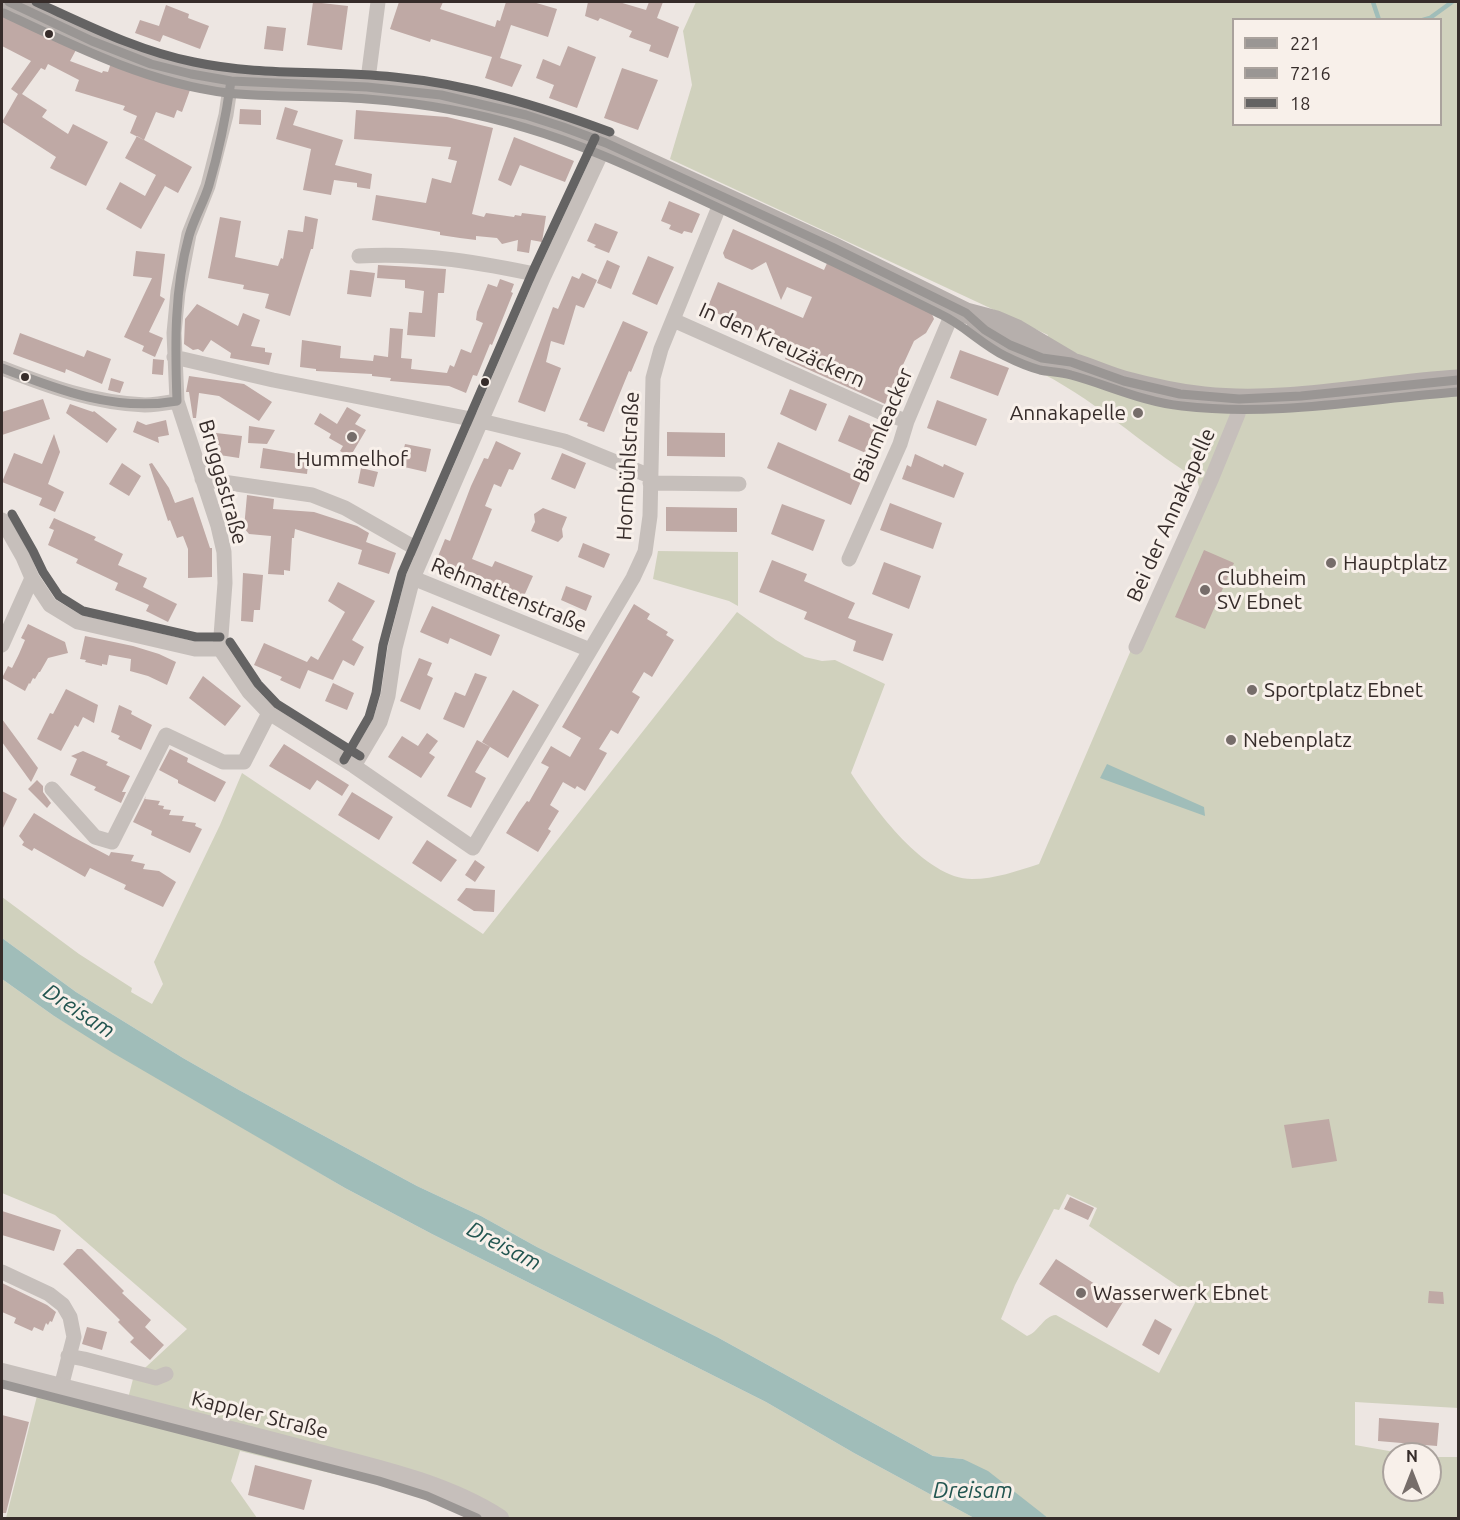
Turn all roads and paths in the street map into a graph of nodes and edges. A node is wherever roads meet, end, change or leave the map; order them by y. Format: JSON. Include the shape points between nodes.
{"nodes":[{"id":1,"x":9,"y":2,"type":"edge"},
{"id":2,"x":378,"y":2,"type":"edge"},
{"id":3,"x":231,"y":81,"type":"junction"},
{"id":4,"x":367,"y":87,"type":"junction"},
{"id":5,"x":606,"y":143,"type":"junction"},
{"id":6,"x":723,"y":197,"type":"junction"},
{"id":7,"x":359,"y":255,"type":"dead end"},
{"id":8,"x":544,"y":276,"type":"junction"},
{"id":9,"x":960,"y":310,"type":"junction"},
{"id":10,"x":673,"y":320,"type":"junction"},
{"id":11,"x":174,"y":357,"type":"junction"},
{"id":12,"x":2,"y":368,"type":"edge"},
{"id":13,"x":1458,"y":380,"type":"edge"},
{"id":14,"x":1239,"y":399,"type":"junction"},
{"id":15,"x":177,"y":401,"type":"junction"},
{"id":16,"x":481,"y":421,"type":"junction"},
{"id":17,"x":907,"y":422,"type":"junction"},
{"id":18,"x":202,"y":479,"type":"junction"},
{"id":19,"x":650,"y":479,"type":"junction"},
{"id":20,"x":739,"y":484,"type":"dead end"},
{"id":21,"x":2,"y":520,"type":"edge"},
{"id":22,"x":424,"y":553,"type":"junction"},
{"id":23,"x":849,"y":559,"type":"dead end"},
{"id":24,"x":32,"y":578,"type":"junction"},
{"id":25,"x":413,"y":578,"type":"junction"},
{"id":26,"x":2,"y":645,"type":"edge"},
{"id":27,"x":1136,"y":647,"type":"dead end"},
{"id":28,"x":220,"y":649,"type":"junction"},
{"id":29,"x":590,"y":651,"type":"junction"},
{"id":30,"x":269,"y":713,"type":"junction"},
{"id":31,"x":354,"y":766,"type":"junction"},
{"id":32,"x":52,"y":789,"type":"dead end"},
{"id":33,"x":2,"y":1272,"type":"edge"},
{"id":34,"x":68,"y":1356,"type":"junction"},
{"id":35,"x":2,"y":1372,"type":"edge"},
{"id":36,"x":166,"y":1374,"type":"dead end"},
{"id":37,"x":61,"y":1387,"type":"junction"},
{"id":38,"x":501,"y":1518,"type":"edge"}],
"edges":[{"from":1,"to":3,"type":"main road","via":[[151,64]]},
{"from":2,"to":4,"type":"street"},
{"from":3,"to":4,"type":"main road"},
{"from":3,"to":11,"type":"street","name":"Bruggastraße","via":[[208,186],[189,234],[178,292]]},
{"from":4,"to":5,"type":"main road","via":[[483,104]]},
{"from":5,"to":6,"type":"main road"},
{"from":5,"to":8,"type":"street"},
{"from":6,"to":9,"type":"main road"},
{"from":6,"to":10,"type":"street","name":"Hornbühlstraße"},
{"from":7,"to":8,"type":"street","via":[[392,254],[483,263]]},
{"from":8,"to":16,"type":"street"},
{"from":9,"to":14,"type":"main road","via":[[1010,345],[1042,358],[1071,362],[1124,381],[1180,394]]},
{"from":9,"to":17,"type":"street","name":"Bäumleacker"},
{"from":10,"to":17,"type":"street","name":"In den Kreuzäckern"},
{"from":10,"to":19,"type":"street","name":"Hornbühlstraße","via":[[653,378]]},
{"from":11,"to":15,"type":"street","name":"Bruggastraße"},
{"from":11,"to":16,"type":"street"},
{"from":12,"to":15,"type":"street","via":[[66,392],[116,402],[147,405]]},
{"from":13,"to":14,"type":"main road"},
{"from":14,"to":27,"type":"street","name":"Bei der Annakapelle","via":[[1238,414],[1211,480]]},
{"from":15,"to":18,"type":"street","name":"Bruggastraße"},
{"from":16,"to":19,"type":"street","via":[[564,441]]},
{"from":16,"to":22,"type":"street"},
{"from":17,"to":23,"type":"street","name":"Bäumleacker"},
{"from":18,"to":22,"type":"street","name":"Rehmattenstraße","via":[[312,495],[345,508]]},
{"from":18,"to":28,"type":"street","name":"Bruggastraße","via":[[224,552]]},
{"from":19,"to":20,"type":"street"},
{"from":19,"to":29,"type":"street","name":"Hornbühlstraße","via":[[645,552]]},
{"from":21,"to":24,"type":"street"},
{"from":22,"to":25,"type":"street"},
{"from":24,"to":26,"type":"street"},
{"from":24,"to":28,"type":"street","via":[[50,605],[78,622],[195,649]]},
{"from":25,"to":29,"type":"street","name":"Rehmattenstraße"},
{"from":25,"to":31,"type":"street","via":[[380,722]]},
{"from":28,"to":30,"type":"street","via":[[249,692]]},
{"from":29,"to":31,"type":"street","name":"Hornbühlstraße","via":[[473,849]]},
{"from":30,"to":31,"type":"street"},
{"from":30,"to":32,"type":"street","via":[[244,762],[223,762],[166,735],[112,842],[95,837]]},
{"from":33,"to":34,"type":"street","via":[[49,1294],[63,1305],[74,1337]]},
{"from":34,"to":36,"type":"street","via":[[156,1378]]},
{"from":34,"to":37,"type":"street"},
{"from":35,"to":37,"type":"street","name":"Kappler Straße"},
{"from":37,"to":38,"type":"street","name":"Kappler Straße","via":[[381,1471],[456,1496]]}]}
